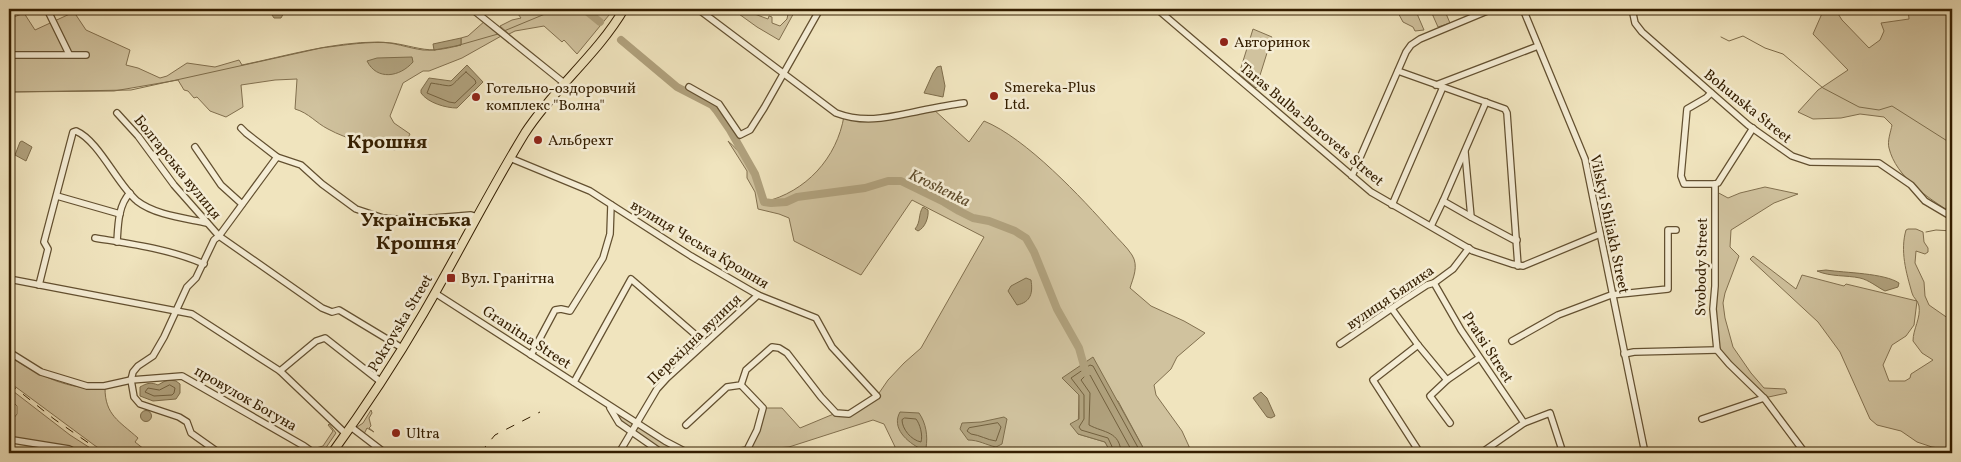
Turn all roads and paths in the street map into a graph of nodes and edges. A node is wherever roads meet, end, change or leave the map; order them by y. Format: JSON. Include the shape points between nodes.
{"nodes":[{"id":1,"x":47,"y":9,"type":"edge"},
{"id":2,"x":472,"y":9,"type":"edge"},
{"id":3,"x":624,"y":9,"type":"edge"},
{"id":4,"x":698,"y":9,"type":"edge"},
{"id":5,"x":820,"y":9,"type":"edge"},
{"id":6,"x":1157,"y":9,"type":"edge"},
{"id":7,"x":1492,"y":9,"type":"edge"},
{"id":8,"x":1523,"y":9,"type":"edge"},
{"id":9,"x":1632,"y":9,"type":"edge"},
{"id":10,"x":706,"y":11,"type":"edge"},
{"id":11,"x":1538,"y":46,"type":"junction"},
{"id":12,"x":69,"y":54,"type":"junction"},
{"id":13,"x":9,"y":55,"type":"edge"},
{"id":14,"x":86,"y":55,"type":"dead end"},
{"id":15,"x":1398,"y":70,"type":"junction"},
{"id":16,"x":784,"y":73,"type":"junction"},
{"id":17,"x":564,"y":83,"type":"junction"},
{"id":18,"x":1439,"y":86,"type":"junction"},
{"id":19,"x":689,"y":87,"type":"dead end"},
{"id":20,"x":1711,"y":93,"type":"junction"},
{"id":21,"x":1486,"y":102,"type":"junction"},
{"id":22,"x":964,"y":103,"type":"dead end"},
{"id":23,"x":117,"y":113,"type":"dead end"},
{"id":24,"x":241,"y":128,"type":"dead end"},
{"id":25,"x":1753,"y":128,"type":"junction"},
{"id":26,"x":195,"y":147,"type":"dead end"},
{"id":27,"x":1465,"y":151,"type":"junction"},
{"id":28,"x":277,"y":157,"type":"junction"},
{"id":29,"x":510,"y":158,"type":"junction"},
{"id":30,"x":1352,"y":176,"type":"junction"},
{"id":31,"x":1715,"y":184,"type":"junction"},
{"id":32,"x":130,"y":193,"type":"junction"},
{"id":33,"x":57,"y":196,"type":"junction"},
{"id":34,"x":1443,"y":201,"type":"junction"},
{"id":35,"x":242,"y":204,"type":"junction"},
{"id":36,"x":611,"y":205,"type":"junction"},
{"id":37,"x":1392,"y":205,"type":"junction"},
{"id":38,"x":120,"y":214,"type":"junction"},
{"id":39,"x":477,"y":216,"type":"junction"},
{"id":40,"x":1952,"y":216,"type":"edge"},
{"id":41,"x":1470,"y":217,"type":"junction"},
{"id":42,"x":207,"y":223,"type":"junction"},
{"id":43,"x":1431,"y":226,"type":"junction"},
{"id":44,"x":1676,"y":230,"type":"dead end"},
{"id":45,"x":1600,"y":234,"type":"junction"},
{"id":46,"x":220,"y":236,"type":"junction"},
{"id":47,"x":95,"y":238,"type":"dead end"},
{"id":48,"x":1517,"y":240,"type":"junction"},
{"id":49,"x":117,"y":242,"type":"junction"},
{"id":50,"x":1469,"y":248,"type":"junction"},
{"id":51,"x":204,"y":264,"type":"junction"},
{"id":52,"x":1518,"y":266,"type":"junction"},
{"id":53,"x":9,"y":279,"type":"edge"},
{"id":54,"x":1434,"y":284,"type":"junction"},
{"id":55,"x":39,"y":285,"type":"junction"},
{"id":56,"x":435,"y":293,"type":"junction"},
{"id":57,"x":1611,"y":294,"type":"junction"},
{"id":58,"x":758,"y":295,"type":"junction"},
{"id":59,"x":1392,"y":308,"type":"junction"},
{"id":60,"x":178,"y":310,"type":"junction"},
{"id":61,"x":1512,"y":341,"type":"dead end"},
{"id":62,"x":705,"y":343,"type":"junction"},
{"id":63,"x":1340,"y":344,"type":"dead end"},
{"id":64,"x":1418,"y":345,"type":"junction"},
{"id":65,"x":402,"y":348,"type":"junction"},
{"id":66,"x":1717,"y":350,"type":"junction"},
{"id":67,"x":9,"y":352,"type":"edge"},
{"id":68,"x":1624,"y":354,"type":"junction"},
{"id":69,"x":531,"y":355,"type":"junction"},
{"id":70,"x":1479,"y":358,"type":"junction"},
{"id":71,"x":280,"y":371,"type":"junction"},
{"id":72,"x":131,"y":380,"type":"junction"},
{"id":73,"x":1447,"y":380,"type":"junction"},
{"id":74,"x":380,"y":382,"type":"junction"},
{"id":75,"x":574,"y":382,"type":"junction"},
{"id":76,"x":741,"y":385,"type":"junction"},
{"id":77,"x":1764,"y":398,"type":"junction"},
{"id":78,"x":605,"y":402,"type":"junction"},
{"id":79,"x":1702,"y":419,"type":"dead end"},
{"id":80,"x":637,"y":423,"type":"junction"},
{"id":81,"x":1450,"y":423,"type":"dead end"},
{"id":82,"x":1524,"y":423,"type":"junction"},
{"id":83,"x":686,"y":425,"type":"dead end"},
{"id":84,"x":348,"y":430,"type":"junction"},
{"id":85,"x":632,"y":432,"type":"junction"},
{"id":86,"x":9,"y":437,"type":"edge"},
{"id":87,"x":77,"y":453,"type":"edge"},
{"id":88,"x":216,"y":453,"type":"edge"},
{"id":89,"x":314,"y":453,"type":"edge"},
{"id":90,"x":332,"y":453,"type":"edge"},
{"id":91,"x":385,"y":453,"type":"edge"},
{"id":92,"x":619,"y":453,"type":"edge"},
{"id":93,"x":662,"y":453,"type":"edge"},
{"id":94,"x":688,"y":453,"type":"edge"},
{"id":95,"x":731,"y":453,"type":"edge"},
{"id":96,"x":1420,"y":453,"type":"edge"},
{"id":97,"x":1481,"y":453,"type":"edge"},
{"id":98,"x":1563,"y":453,"type":"edge"},
{"id":99,"x":1645,"y":453,"type":"edge"},
{"id":100,"x":1805,"y":453,"type":"edge"}],
"edges":[{"from":1,"to":12,"type":"street"},
{"from":2,"to":17,"type":"street"},
{"from":3,"to":17,"type":"highway","name":"Pokrovska Street"},
{"from":4,"to":10,"type":"street"},
{"from":5,"to":16,"type":"street"},
{"from":6,"to":30,"type":"street","name":"Taras Bulba-Borovets Street"},
{"from":7,"to":15,"type":"street","via":[[1414,42]]},
{"from":8,"to":11,"type":"street","name":"Vilskyi Shliakh Street"},
{"from":9,"to":20,"type":"street","name":"Bohunska Street","via":[[1635,23],[1642,32]]},
{"from":10,"to":16,"type":"street"},
{"from":11,"to":18,"type":"street"},
{"from":11,"to":45,"type":"street","name":"Vilskyi Shliakh Street","via":[[1582,153]]},
{"from":12,"to":13,"type":"street"},
{"from":12,"to":14,"type":"street"},
{"from":15,"to":18,"type":"street"},
{"from":15,"to":30,"type":"street"},
{"from":16,"to":19,"type":"street","via":[[750,130],[740,135],[719,104]]},
{"from":16,"to":22,"type":"street","via":[[836,113],[861,120],[878,120]]},
{"from":17,"to":29,"type":"highway","name":"Pokrovska Street"},
{"from":18,"to":21,"type":"street"},
{"from":18,"to":37,"type":"street"},
{"from":20,"to":25,"type":"street","name":"Bohunska Street"},
{"from":20,"to":31,"type":"street","via":[[1687,109],[1681,176],[1684,184]]},
{"from":21,"to":27,"type":"street"},
{"from":21,"to":48,"type":"street","via":[[1505,109],[1507,113]]},
{"from":23,"to":42,"type":"street","name":"Болгарська вулиця"},
{"from":24,"to":28,"type":"street"},
{"from":25,"to":31,"type":"street"},
{"from":25,"to":40,"type":"street","name":"Bohunska Street","via":[[1792,156],[1810,162],[1879,163],[1911,185],[1925,200]]},
{"from":26,"to":35,"type":"street","via":[[221,185]]},
{"from":27,"to":34,"type":"street"},
{"from":27,"to":41,"type":"street"},
{"from":28,"to":35,"type":"street"},
{"from":28,"to":39,"type":"street","via":[[302,165],[356,209],[384,218],[408,220]]},
{"from":29,"to":36,"type":"street","name":"вулиця Чеська Крошня","via":[[590,191]]},
{"from":29,"to":39,"type":"highway","name":"Pokrovska Street"},
{"from":30,"to":37,"type":"street","name":"Taras Bulba-Borovets Street"},
{"from":31,"to":66,"type":"street","name":"Svobody Street","via":[[1713,309]]},
{"from":32,"to":33,"type":"street","via":[[91,143],[76,131],[73,132]]},
{"from":32,"to":38,"type":"street"},
{"from":32,"to":42,"type":"street","via":[[157,211]]},
{"from":33,"to":38,"type":"street"},
{"from":33,"to":55,"type":"street","via":[[44,242],[48,249]]},
{"from":34,"to":41,"type":"street"},
{"from":34,"to":43,"type":"street"},
{"from":35,"to":46,"type":"street"},
{"from":36,"to":58,"type":"street","name":"вулиця Чеська Крошня"},
{"from":36,"to":69,"type":"street","via":[[610,234],[602,258],[570,311],[555,310]]},
{"from":37,"to":43,"type":"street","name":"Taras Bulba-Borovets Street"},
{"from":38,"to":49,"type":"street"},
{"from":39,"to":56,"type":"highway","name":"Pokrovska Street"},
{"from":41,"to":48,"type":"street"},
{"from":42,"to":46,"type":"street","name":"Болгарська вулиця"},
{"from":43,"to":50,"type":"street","name":"Taras Bulba-Borovets Street"},
{"from":44,"to":57,"type":"street","via":[[1668,230],[1668,289]]},
{"from":45,"to":52,"type":"street"},
{"from":45,"to":57,"type":"street","name":"Vilskyi Shliakh Street"},
{"from":46,"to":51,"type":"street","via":[[214,240]]},
{"from":46,"to":65,"type":"street","name":"Болгарська вулиця","via":[[322,308],[332,312],[339,310]]},
{"from":47,"to":49,"type":"street"},
{"from":48,"to":52,"type":"street"},
{"from":49,"to":51,"type":"street"},
{"from":50,"to":52,"type":"street","name":"Taras Bulba-Borovets Street"},
{"from":50,"to":54,"type":"street","name":"вулиця Бялика","via":[[1454,269]]},
{"from":51,"to":60,"type":"street","via":[[187,287]]},
{"from":53,"to":55,"type":"street"},
{"from":54,"to":59,"type":"street","name":"вулиця Бялика","via":[[1427,285]]},
{"from":54,"to":70,"type":"street","name":"Pratsi Street"},
{"from":55,"to":60,"type":"street"},
{"from":56,"to":65,"type":"highway","name":"Pokrovska Street"},
{"from":56,"to":69,"type":"street","name":"Granitna Street"},
{"from":57,"to":61,"type":"street","via":[[1558,315]]},
{"from":57,"to":68,"type":"street","name":"Vilskyi Shliakh Street"},
{"from":58,"to":62,"type":"street","name":"Перехідна вулиця"},
{"from":58,"to":76,"type":"street","name":"вулиця Чеська Крошня","via":[[816,318],[832,347],[877,396],[849,414],[836,413],[787,353],[772,347],[746,370]]},
{"from":59,"to":63,"type":"street","name":"вулиця Бялика"},
{"from":59,"to":64,"type":"street"},
{"from":60,"to":71,"type":"street","via":[[192,314]]},
{"from":60,"to":72,"type":"street","via":[[153,356],[138,366]]},
{"from":62,"to":75,"type":"street","via":[[631,279]]},
{"from":62,"to":80,"type":"street","name":"Перехідна вулиця","via":[[657,389]]},
{"from":64,"to":73,"type":"street"},
{"from":64,"to":96,"type":"street","via":[[1373,380]]},
{"from":65,"to":74,"type":"highway","name":"Pokrovska Street"},
{"from":66,"to":68,"type":"street"},
{"from":66,"to":77,"type":"street"},
{"from":67,"to":72,"type":"street","name":"провулок Богуна","via":[[41,372],[87,386]]},
{"from":68,"to":99,"type":"street","name":"Vilskyi Shliakh Street"},
{"from":69,"to":75,"type":"street","name":"Granitna Street"},
{"from":70,"to":73,"type":"street"},
{"from":70,"to":82,"type":"street","name":"Pratsi Street"},
{"from":71,"to":74,"type":"street","via":[[316,341],[325,338]]},
{"from":71,"to":84,"type":"street"},
{"from":72,"to":88,"type":"street","via":[[134,397],[140,404],[187,422],[191,433]]},
{"from":72,"to":89,"type":"street","name":"провулок Богуна","via":[[182,376]]},
{"from":73,"to":81,"type":"street","via":[[1430,396]]},
{"from":74,"to":84,"type":"highway","name":"Pokrovska Street"},
{"from":75,"to":78,"type":"street","name":"Granitna Street"},
{"from":76,"to":83,"type":"street","via":[[727,387]]},
{"from":76,"to":95,"type":"street","via":[[762,408],[748,450]]},
{"from":77,"to":79,"type":"street"},
{"from":77,"to":100,"type":"street"},
{"from":78,"to":80,"type":"street","name":"Granitna Street"},
{"from":78,"to":85,"type":"street","name":"Granitna Street","via":[[619,423]]},
{"from":80,"to":85,"type":"street","name":"Перехідна вулиця"},
{"from":80,"to":94,"type":"street","name":"Granitna Street"},
{"from":82,"to":97,"type":"street"},
{"from":82,"to":98,"type":"street","via":[[1550,413]]},
{"from":84,"to":90,"type":"highway","name":"Pokrovska Street"},
{"from":84,"to":91,"type":"street"},
{"from":85,"to":92,"type":"street","name":"Перехідна вулиця"},
{"from":85,"to":93,"type":"street","name":"Granitna Street"},
{"from":86,"to":87,"type":"street"}]}
